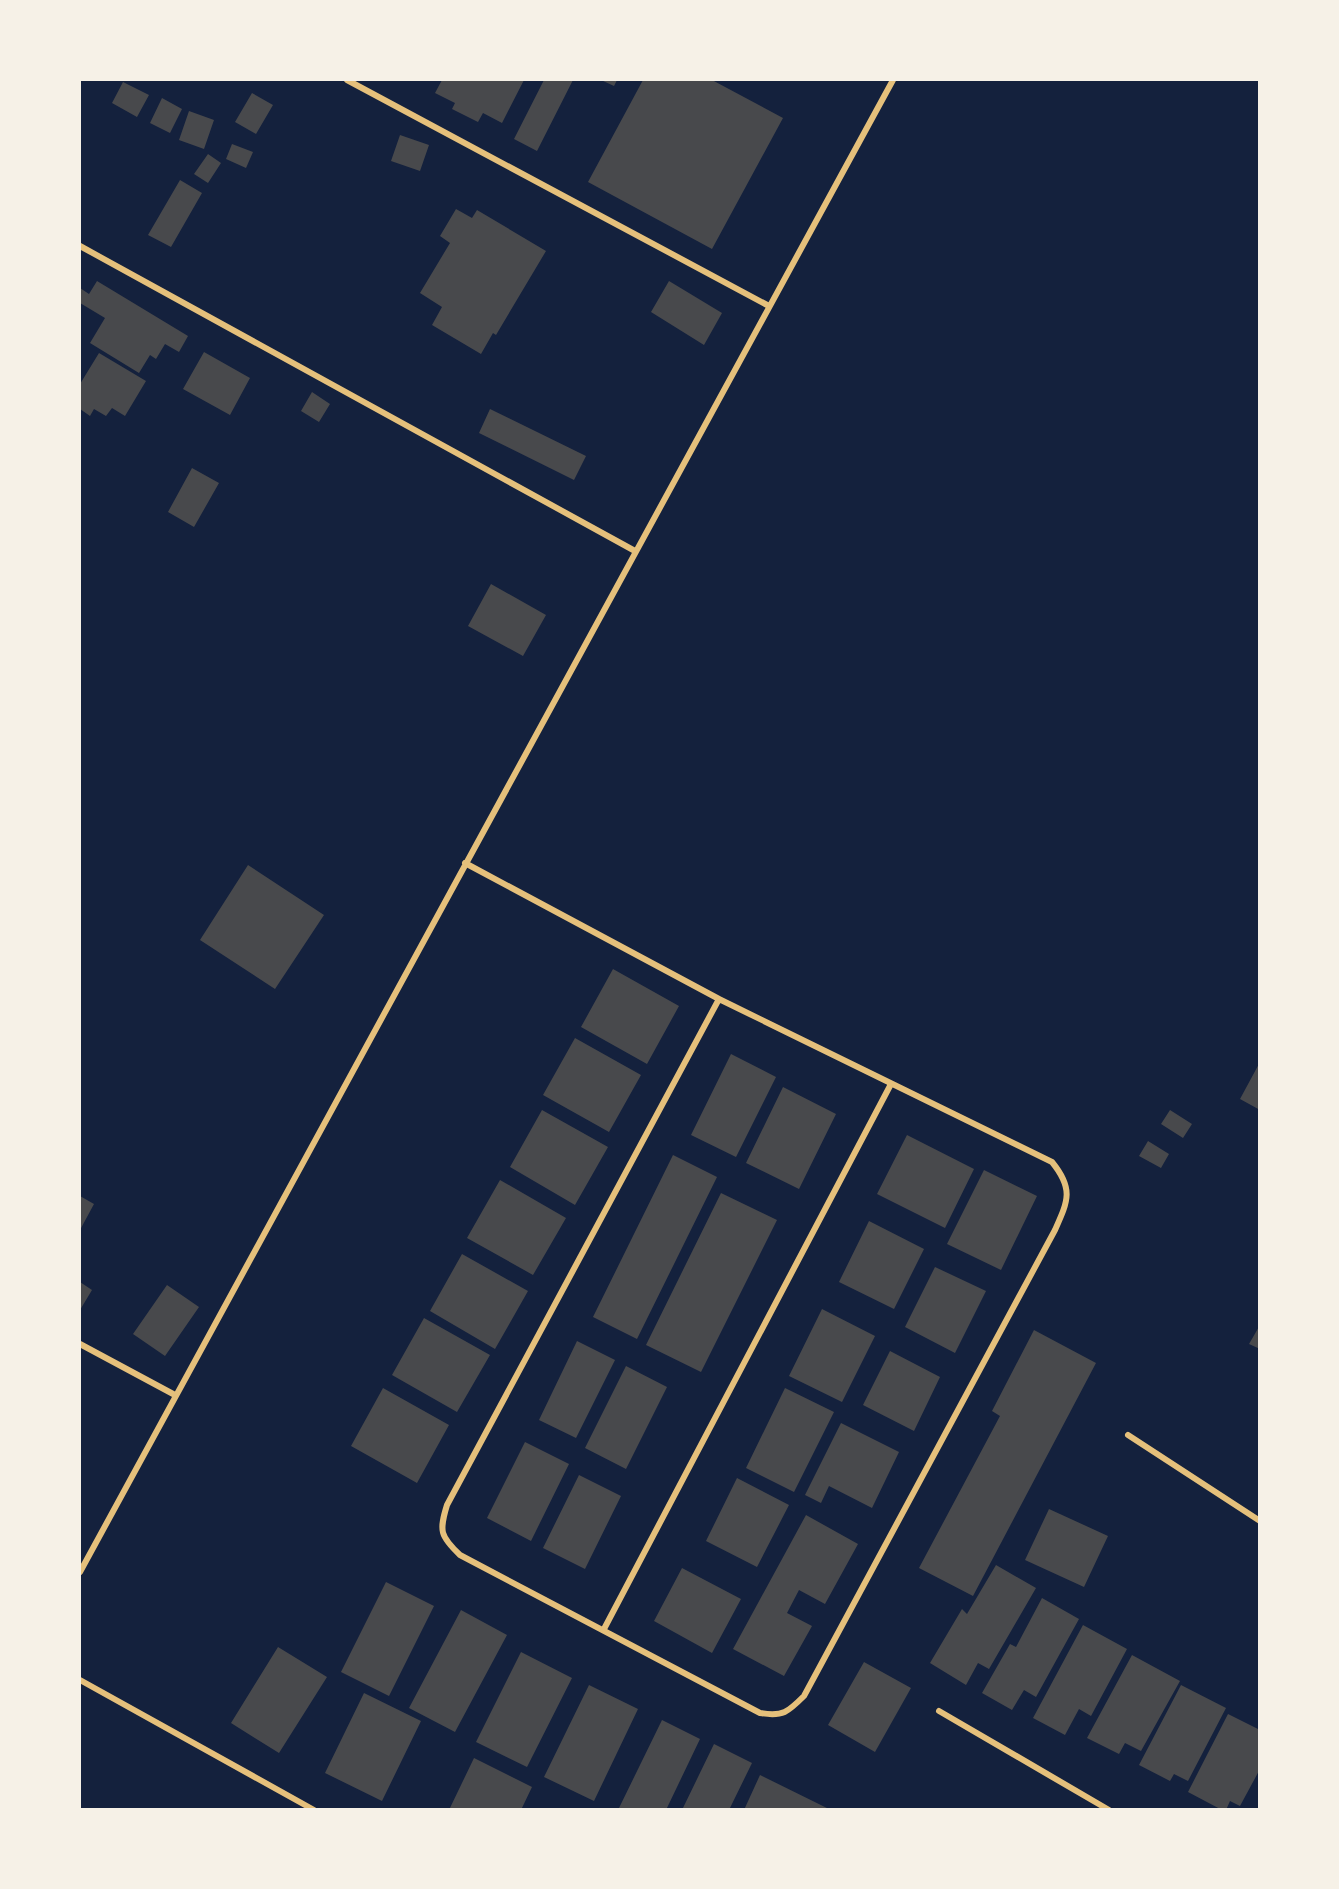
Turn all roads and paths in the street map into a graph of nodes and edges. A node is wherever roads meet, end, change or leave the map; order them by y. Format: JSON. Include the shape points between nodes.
{"nodes":[{"id":1,"x":347,"y":80,"type":"edge"},
{"id":2,"x":893,"y":80,"type":"edge"},
{"id":3,"x":80,"y":246,"type":"edge"},
{"id":4,"x":770,"y":306,"type":"junction"},
{"id":5,"x":635,"y":551,"type":"junction"},
{"id":6,"x":465,"y":863,"type":"junction"},
{"id":7,"x":719,"y":999,"type":"junction"},
{"id":8,"x":891,"y":1084,"type":"junction"},
{"id":9,"x":80,"y":1344,"type":"edge"},
{"id":10,"x":175,"y":1395,"type":"junction"},
{"id":11,"x":1128,"y":1435,"type":"dead end"},
{"id":12,"x":1260,"y":1521,"type":"edge"},
{"id":13,"x":80,"y":1572,"type":"edge"},
{"id":14,"x":604,"y":1629,"type":"junction"},
{"id":15,"x":80,"y":1680,"type":"edge"},
{"id":16,"x":939,"y":1711,"type":"dead end"},
{"id":17,"x":314,"y":1809,"type":"edge"},
{"id":18,"x":1109,"y":1809,"type":"edge"}],
"edges":[{"from":1,"to":4,"type":"street"},
{"from":2,"to":4,"type":"street"},
{"from":3,"to":5,"type":"street"},
{"from":4,"to":5,"type":"street"},
{"from":5,"to":6,"type":"street"},
{"from":6,"to":7,"type":"street"},
{"from":6,"to":10,"type":"street"},
{"from":7,"to":8,"type":"street"},
{"from":7,"to":14,"type":"street","via":[[447,1505],[441,1525],[445,1540],[460,1555]]},
{"from":8,"to":14,"type":"street"},
{"from":8,"to":14,"type":"street","via":[[1052,1162],[1065,1179],[1066,1204],[1055,1230],[804,1695],[791,1709],[777,1716],[760,1713]]},
{"from":9,"to":10,"type":"street"},
{"from":10,"to":13,"type":"street"},
{"from":11,"to":12,"type":"street"},
{"from":15,"to":17,"type":"street"},
{"from":16,"to":18,"type":"street"}]}
